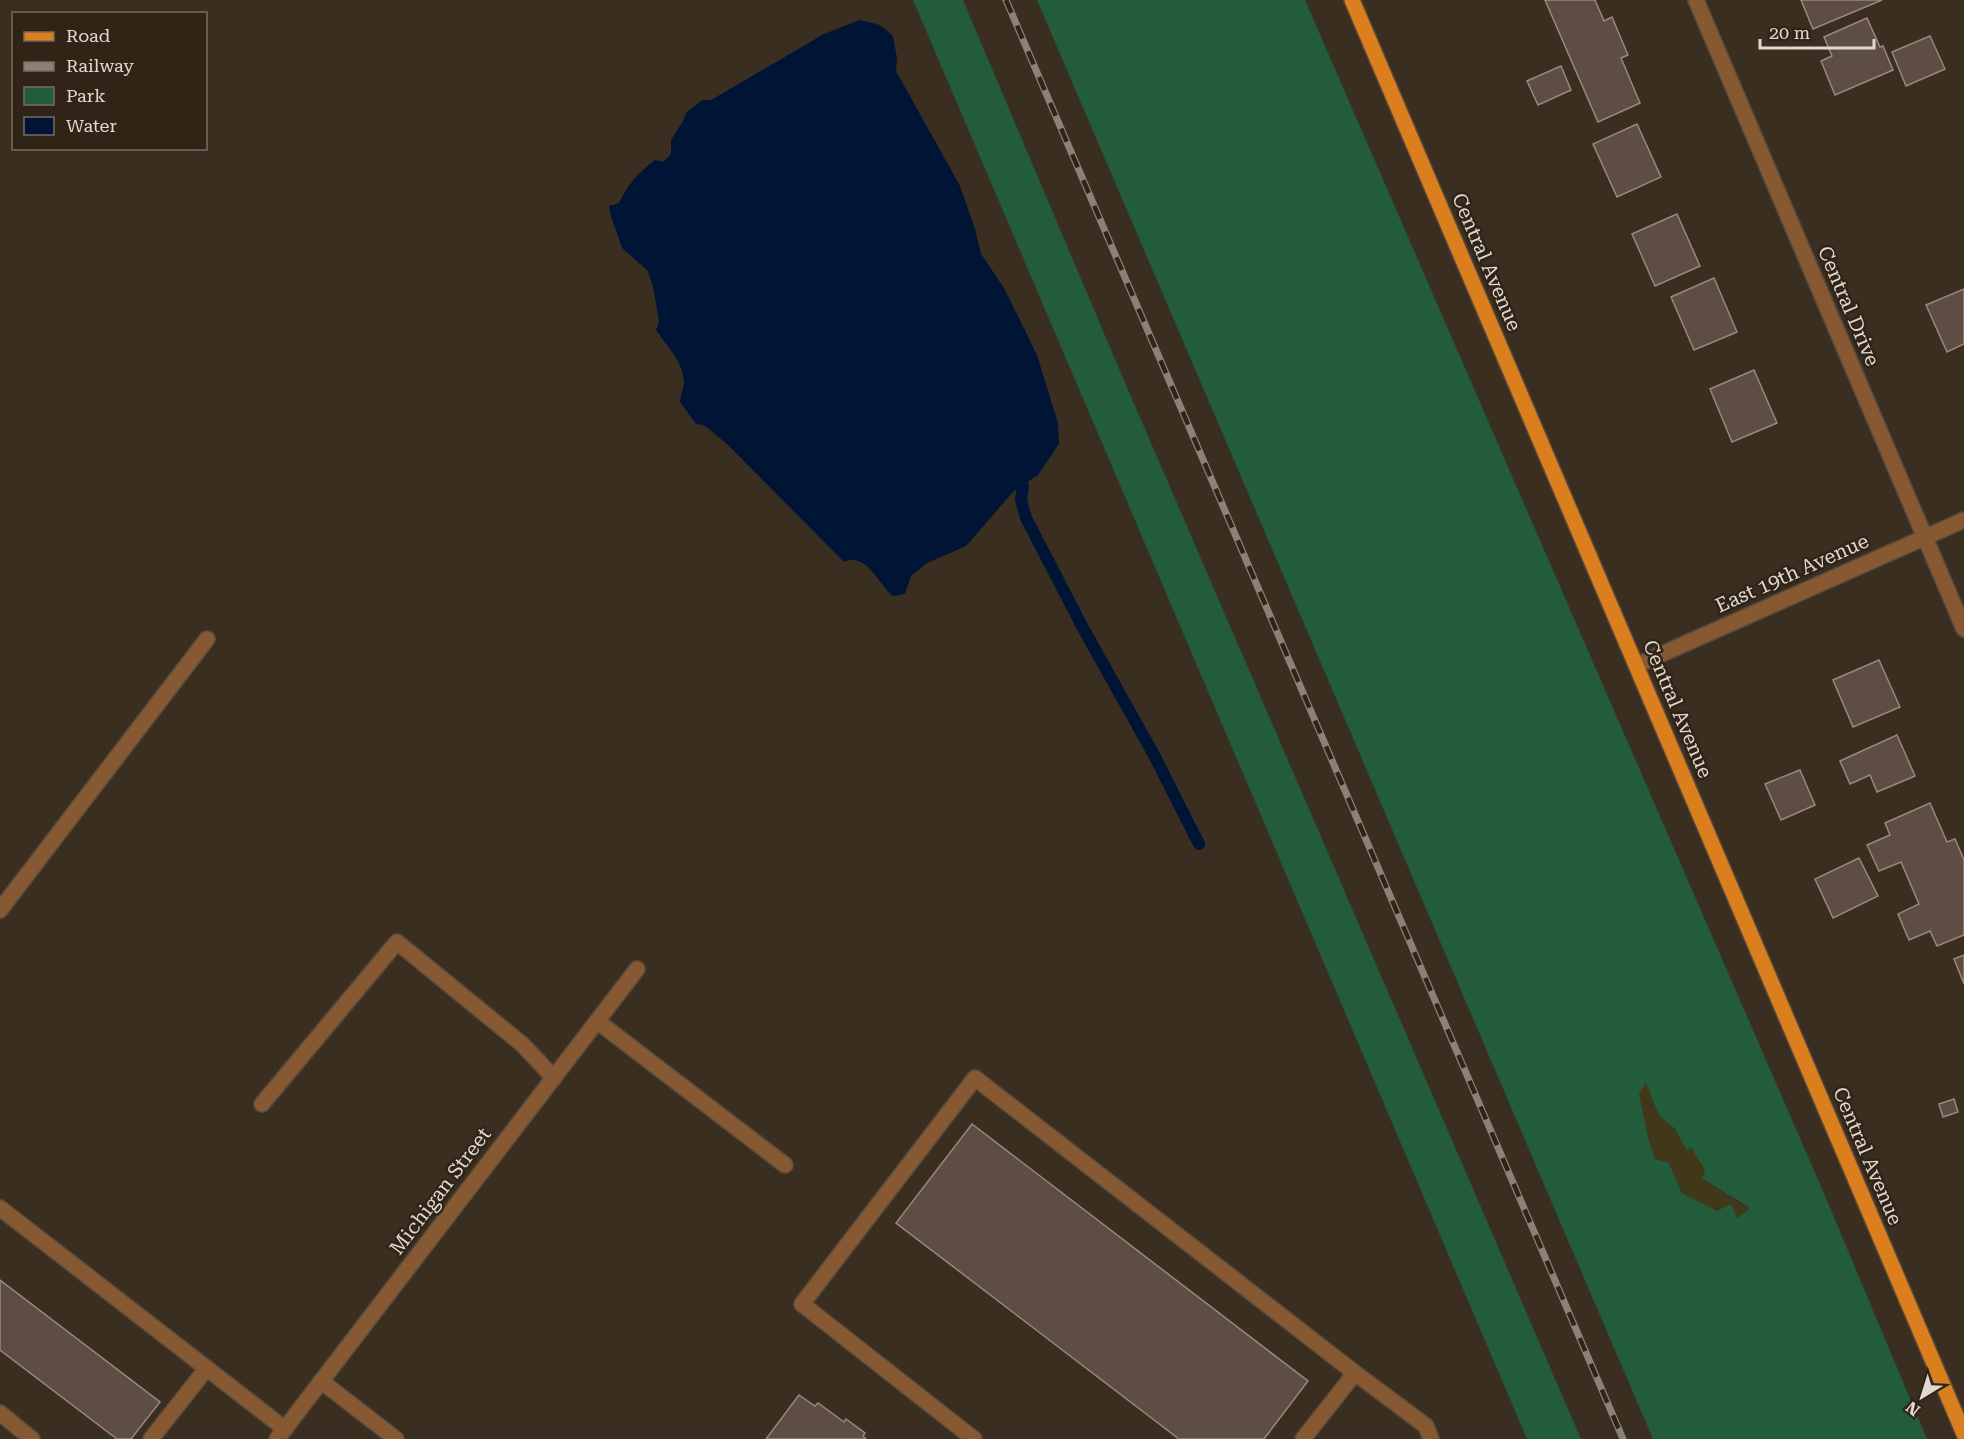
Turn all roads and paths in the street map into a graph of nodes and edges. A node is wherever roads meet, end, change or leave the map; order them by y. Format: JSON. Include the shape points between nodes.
{"nodes":[{"id":1,"x":1352,"y":0,"type":"edge"},
{"id":2,"x":1696,"y":0,"type":"edge"},
{"id":3,"x":1964,"y":520,"type":"edge"},
{"id":4,"x":1925,"y":537,"type":"junction"},
{"id":5,"x":1964,"y":629,"type":"edge"},
{"id":6,"x":207,"y":639,"type":"dead end"},
{"id":7,"x":1636,"y":666,"type":"junction"},
{"id":8,"x":0,"y":909,"type":"edge"},
{"id":9,"x":637,"y":969,"type":"dead end"},
{"id":10,"x":597,"y":1021,"type":"junction"},
{"id":11,"x":554,"y":1078,"type":"junction"},
{"id":12,"x":262,"y":1104,"type":"dead end"},
{"id":13,"x":785,"y":1165,"type":"dead end"},
{"id":14,"x":0,"y":1208,"type":"edge"},
{"id":15,"x":207,"y":1368,"type":"junction"},
{"id":16,"x":1355,"y":1372,"type":"junction"},
{"id":17,"x":321,"y":1381,"type":"junction"},
{"id":18,"x":0,"y":1413,"type":"edge"},
{"id":19,"x":281,"y":1434,"type":"edge"},
{"id":20,"x":1964,"y":1434,"type":"edge"},
{"id":21,"x":33,"y":1439,"type":"edge"},
{"id":22,"x":151,"y":1439,"type":"edge"},
{"id":23,"x":396,"y":1439,"type":"edge"},
{"id":24,"x":974,"y":1439,"type":"edge"},
{"id":25,"x":1303,"y":1439,"type":"edge"},
{"id":26,"x":1431,"y":1439,"type":"edge"}],
"edges":[{"from":1,"to":7,"type":"main road","name":"Central Avenue"},
{"from":2,"to":4,"type":"street","name":"Central Drive"},
{"from":3,"to":4,"type":"street","name":"East 19th Avenue"},
{"from":4,"to":5,"type":"street","name":"Central Drive"},
{"from":4,"to":7,"type":"street","name":"East 19th Avenue"},
{"from":6,"to":8,"type":"street"},
{"from":7,"to":20,"type":"main road","name":"Central Avenue"},
{"from":9,"to":10,"type":"street","name":"Michigan Street"},
{"from":10,"to":11,"type":"street","name":"Michigan Street"},
{"from":10,"to":13,"type":"street"},
{"from":11,"to":12,"type":"street","via":[[523,1045],[397,942]]},
{"from":11,"to":17,"type":"street","name":"Michigan Street"},
{"from":14,"to":15,"type":"street"},
{"from":15,"to":19,"type":"street"},
{"from":15,"to":22,"type":"street"},
{"from":16,"to":24,"type":"street","via":[[975,1078],[802,1304]]},
{"from":16,"to":25,"type":"street"},
{"from":16,"to":26,"type":"street","via":[[1426,1426]]},
{"from":17,"to":19,"type":"street","name":"Michigan Street"},
{"from":17,"to":23,"type":"street"},
{"from":18,"to":21,"type":"street"}]}
